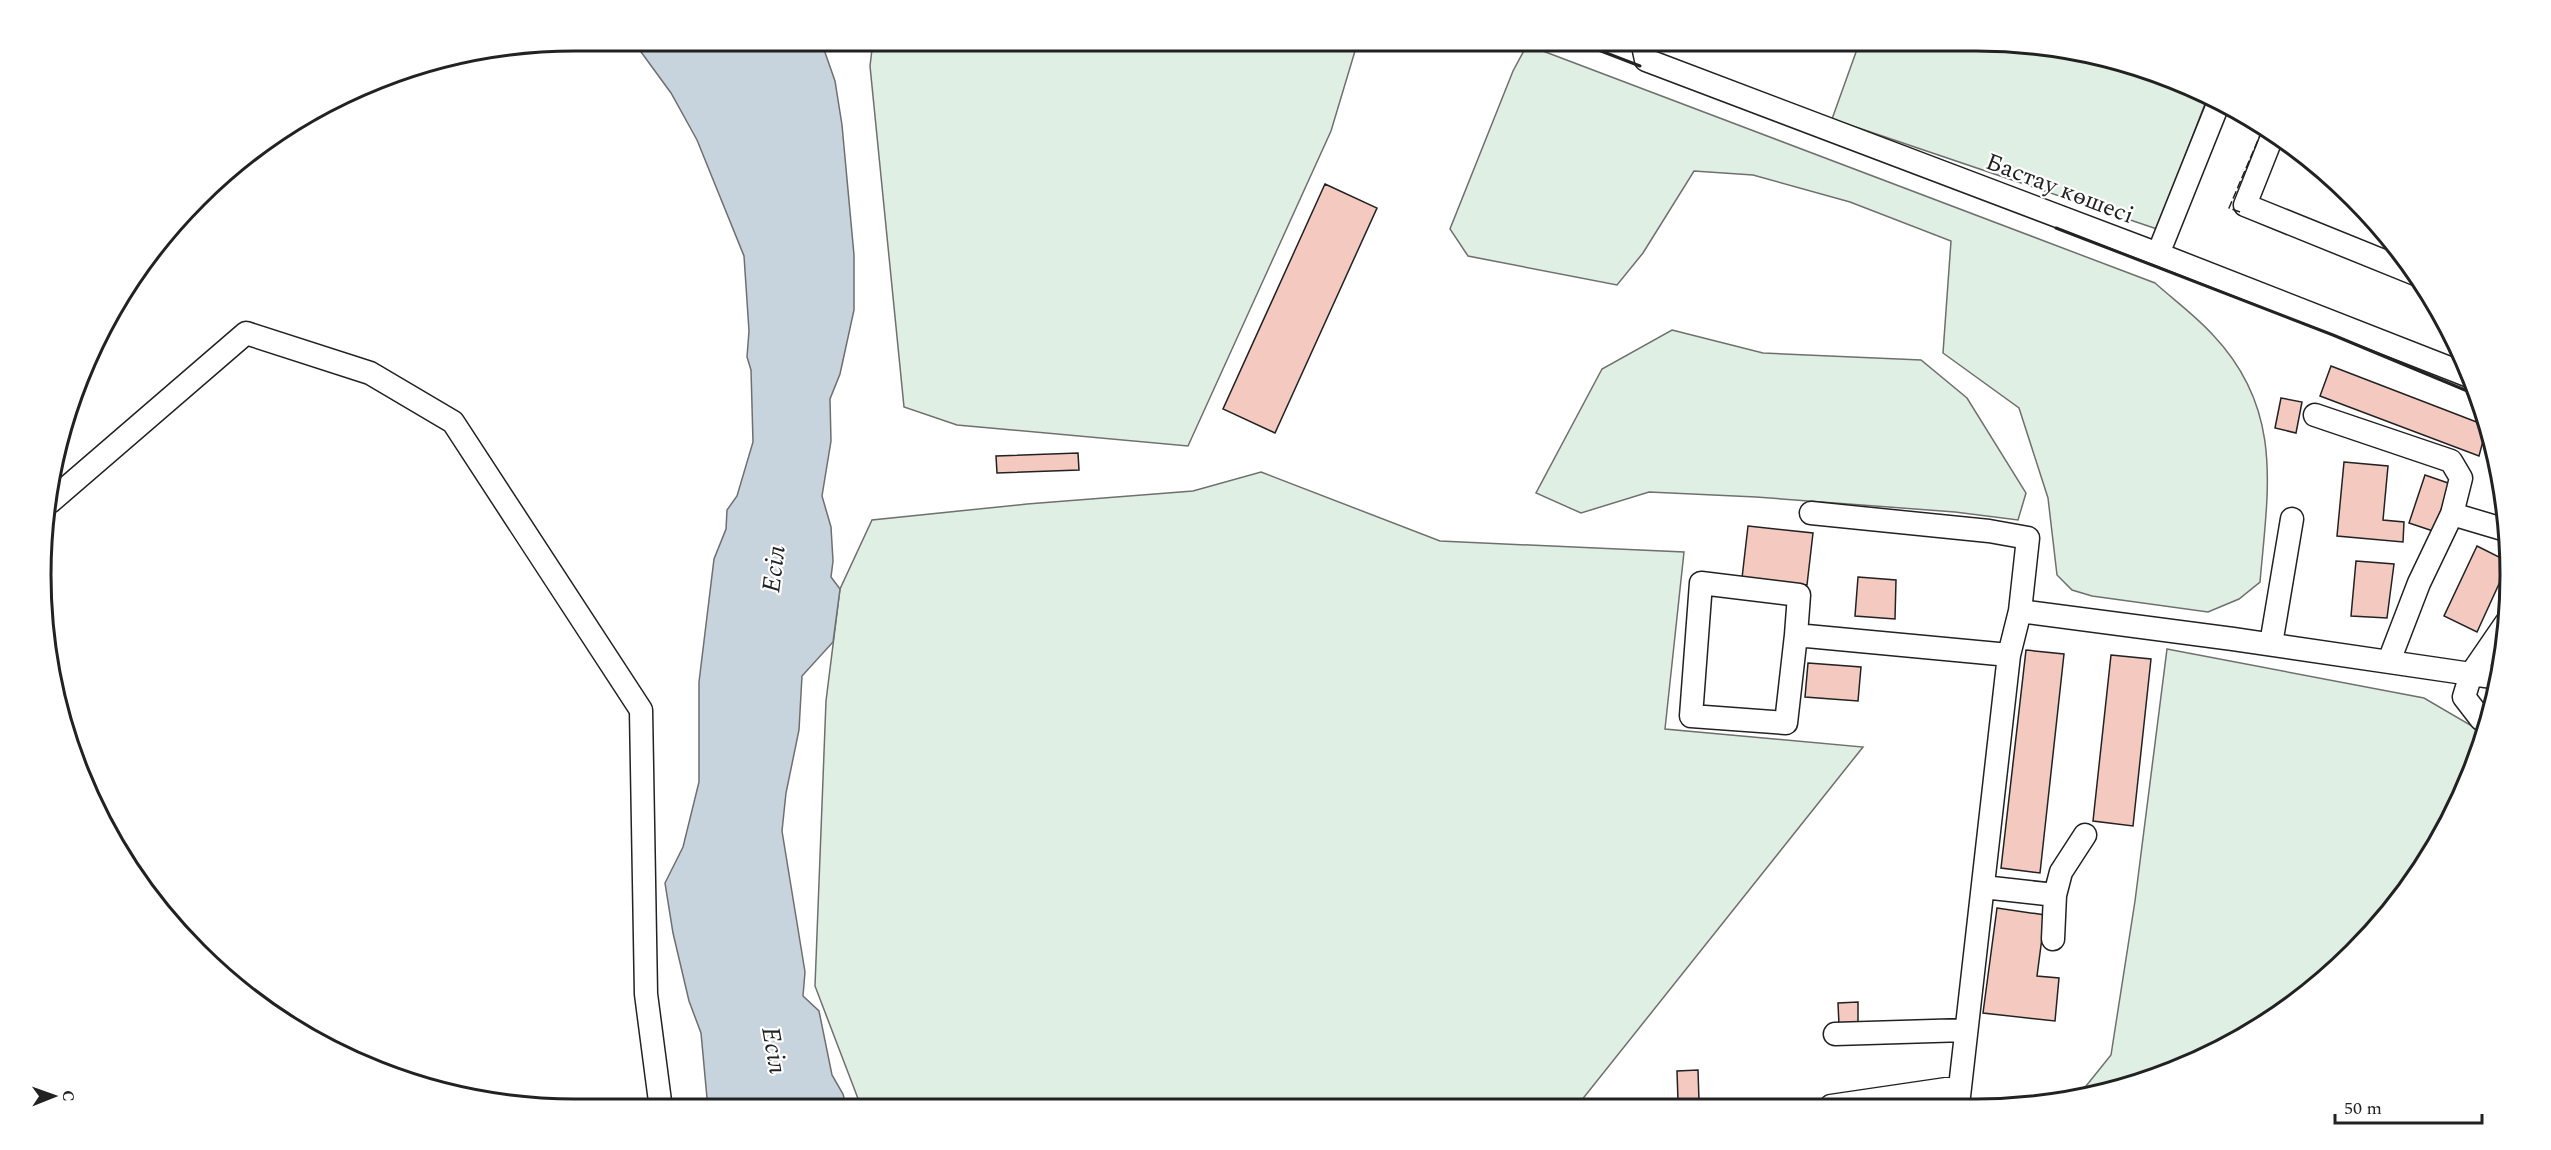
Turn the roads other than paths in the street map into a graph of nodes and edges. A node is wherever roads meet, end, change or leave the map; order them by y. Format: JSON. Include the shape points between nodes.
{"nodes":[{"id":1,"x":1644,"y":51,"type":"edge"},
{"id":2,"x":2216,"y":109,"type":"edge"},
{"id":3,"x":2270,"y":141,"type":"edge"},
{"id":4,"x":2158,"y":254,"type":"junction"},
{"id":5,"x":2401,"y":268,"type":"edge"},
{"id":6,"x":2459,"y":372,"type":"edge"},
{"id":7,"x":2316,"y":415,"type":"dead end"},
{"id":8,"x":57,"y":496,"type":"edge"},
{"id":9,"x":1811,"y":513,"type":"dead end"},
{"id":10,"x":2452,"y":514,"type":"junction"},
{"id":11,"x":2292,"y":519,"type":"dead end"},
{"id":12,"x":2498,"y":528,"type":"edge"},
{"id":13,"x":2020,"y":611,"type":"junction"},
{"id":14,"x":1796,"y":634,"type":"junction"},
{"id":15,"x":2497,"y":637,"type":"edge"},
{"id":16,"x":2271,"y":644,"type":"junction"},
{"id":17,"x":2009,"y":655,"type":"junction"},
{"id":18,"x":2389,"y":661,"type":"junction"},
{"id":19,"x":2471,"y":674,"type":"junction"},
{"id":20,"x":2490,"y":677,"type":"edge"},
{"id":21,"x":2480,"y":718,"type":"edge"},
{"id":22,"x":2085,"y":835,"type":"dead end"},
{"id":23,"x":1983,"y":886,"type":"junction"},
{"id":24,"x":2055,"y":895,"type":"junction"},
{"id":25,"x":2054,"y":939,"type":"dead end"},
{"id":26,"x":1966,"y":1030,"type":"junction"},
{"id":27,"x":1835,"y":1034,"type":"dead end"},
{"id":28,"x":1959,"y":1096,"type":"edge"},
{"id":29,"x":661,"y":1099,"type":"edge"},
{"id":30,"x":1921,"y":1099,"type":"edge"}],
"edges":[{"from":1,"to":4,"type":"street","name":"Бастау көшесі","via":[[1646,60]]},
{"from":2,"to":4,"type":"street"},
{"from":3,"to":5,"type":"street","via":[[2245,205]]},
{"from":4,"to":6,"type":"street","name":"Бастау көшесі"},
{"from":7,"to":10,"type":"street","via":[[2451,461],[2462,478]]},
{"from":8,"to":29,"type":"street","via":[[246,333],[370,373],[453,422],[641,710],[646,994]]},
{"from":9,"to":13,"type":"street","via":[[2028,538]]},
{"from":10,"to":12,"type":"street"},
{"from":10,"to":18,"type":"street"},
{"from":11,"to":16,"type":"street"},
{"from":13,"to":16,"type":"street"},
{"from":13,"to":17,"type":"street"},
{"from":14,"to":14,"type":"street","via":[[1799,595],[1701,583],[1691,716],[1786,723]]},
{"from":14,"to":17,"type":"street"},
{"from":15,"to":19,"type":"street"},
{"from":16,"to":18,"type":"street"},
{"from":17,"to":23,"type":"street"},
{"from":18,"to":19,"type":"street"},
{"from":19,"to":20,"type":"street"},
{"from":19,"to":21,"type":"street","via":[[2464,697]]},
{"from":22,"to":24,"type":"street","via":[[2061,872]]},
{"from":23,"to":24,"type":"street"},
{"from":23,"to":26,"type":"street"},
{"from":24,"to":25,"type":"street"},
{"from":26,"to":27,"type":"street"},
{"from":26,"to":28,"type":"street"},
{"from":28,"to":30,"type":"street"}]}
